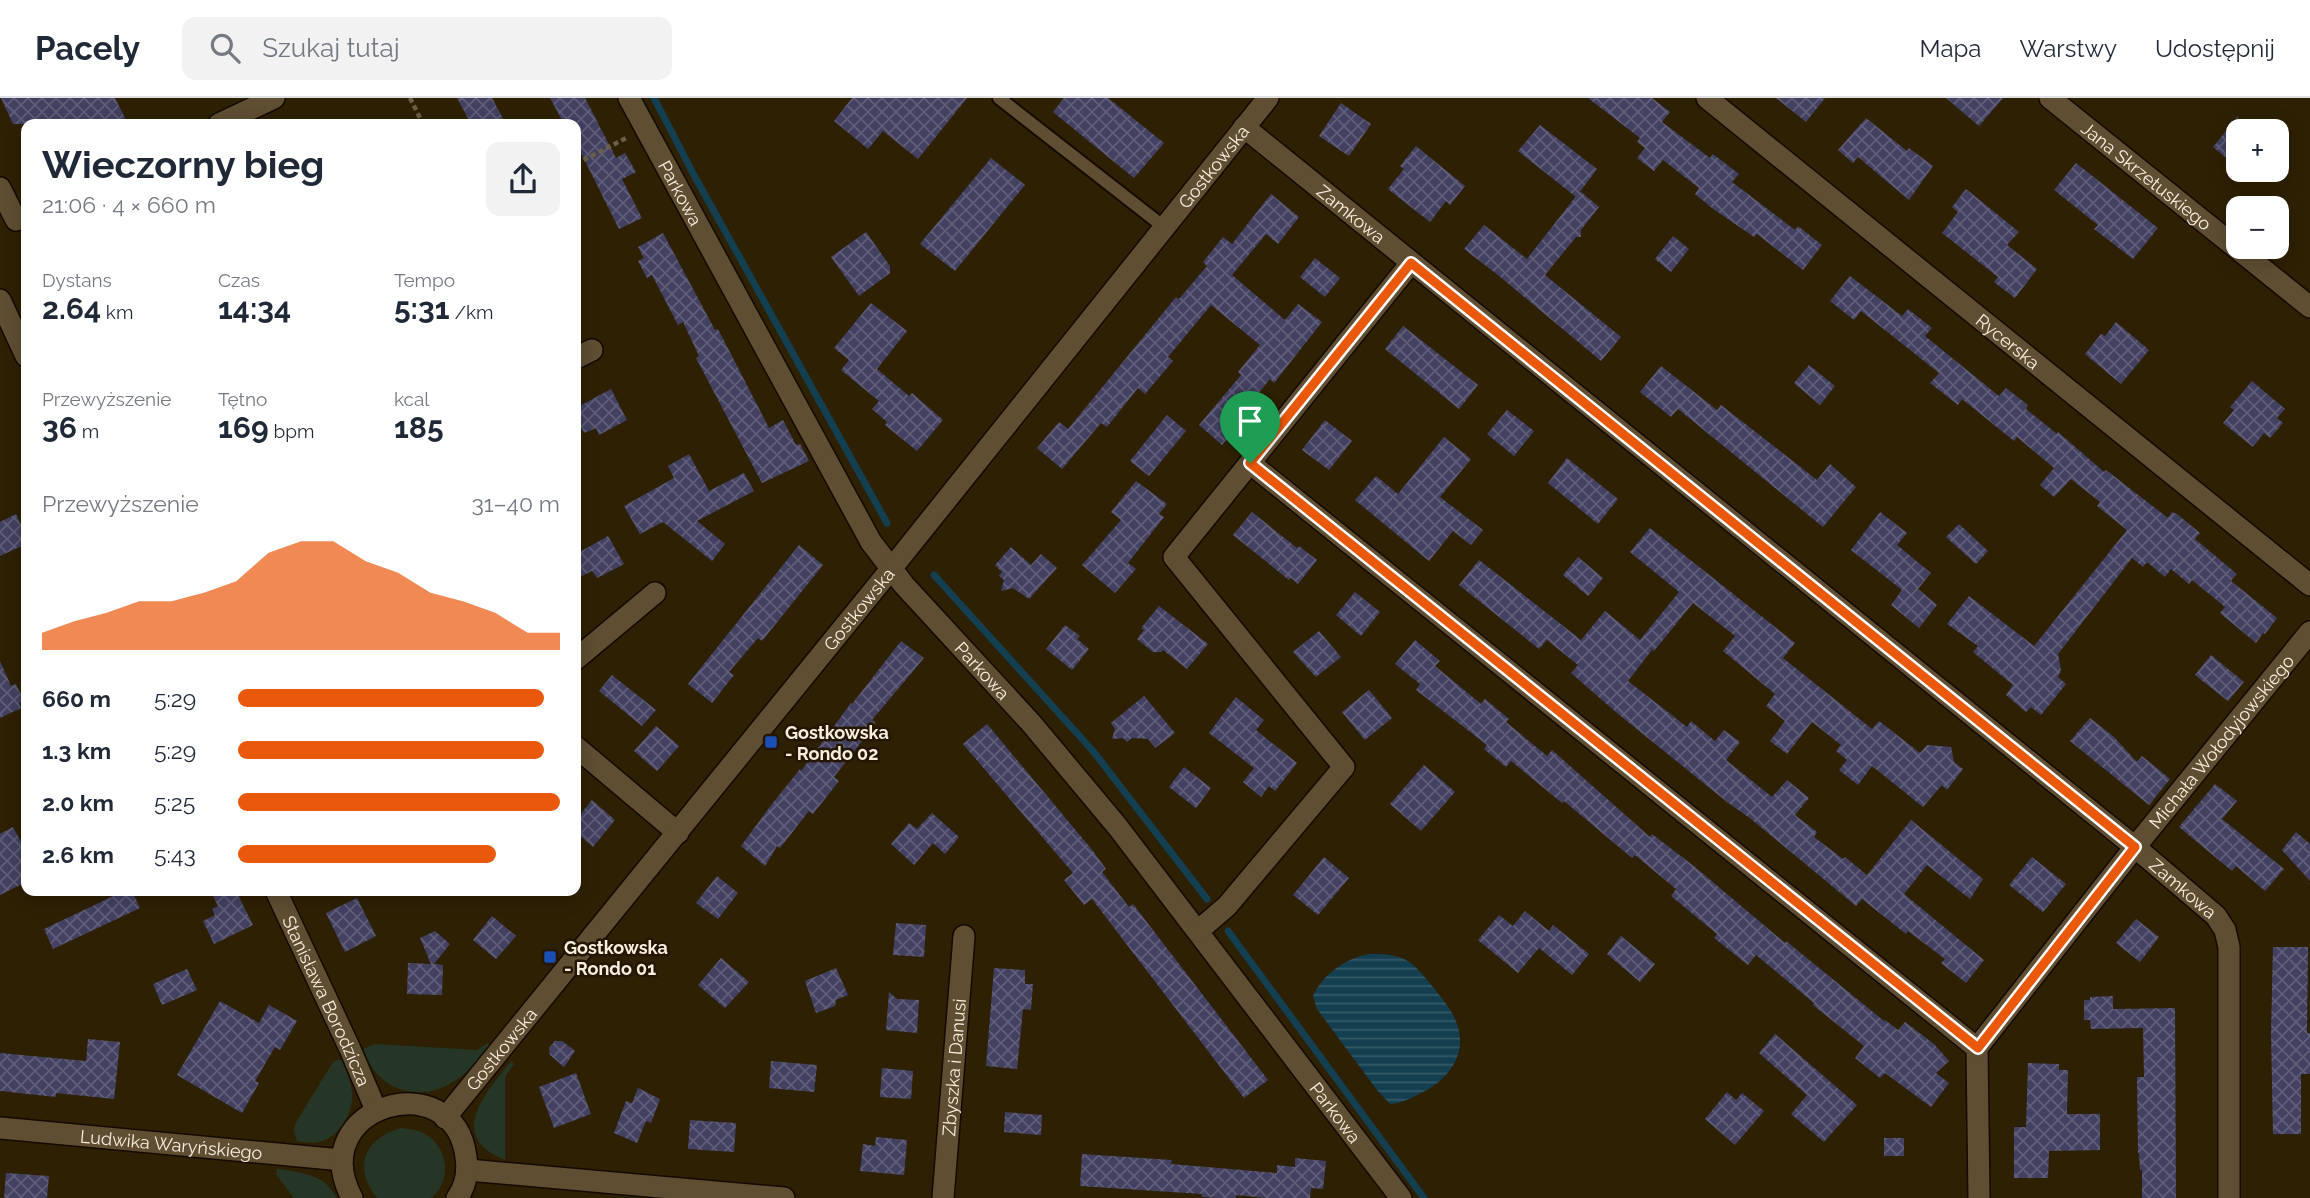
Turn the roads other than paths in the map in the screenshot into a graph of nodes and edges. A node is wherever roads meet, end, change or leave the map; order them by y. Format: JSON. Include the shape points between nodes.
{"nodes":[{"id":1,"x":274,"y":98,"type":"edge"},
{"id":2,"x":629,"y":98,"type":"edge"},
{"id":3,"x":999,"y":98,"type":"edge"},
{"id":4,"x":1268,"y":98,"type":"edge"},
{"id":5,"x":1707,"y":98,"type":"edge"},
{"id":6,"x":2050,"y":98,"type":"edge"},
{"id":7,"x":245,"y":111,"type":"edge"},
{"id":8,"x":229,"y":119,"type":"edge"},
{"id":9,"x":1244,"y":127,"type":"junction"},
{"id":10,"x":0,"y":188,"type":"edge"},
{"id":11,"x":14,"y":221,"type":"edge"},
{"id":12,"x":1164,"y":227,"type":"junction"},
{"id":13,"x":1411,"y":263,"type":"junction"},
{"id":14,"x":0,"y":300,"type":"edge"},
{"id":15,"x":2310,"y":307,"type":"edge"},
{"id":16,"x":21,"y":345,"type":"edge"},
{"id":17,"x":1250,"y":463,"type":"junction"},
{"id":18,"x":891,"y":569,"type":"junction"},
{"id":19,"x":2310,"y":585,"type":"edge"},
{"id":20,"x":655,"y":593,"type":"dead end"},
{"id":21,"x":2310,"y":632,"type":"edge"},
{"id":22,"x":581,"y":655,"type":"edge"},
{"id":23,"x":581,"y":751,"type":"edge"},
{"id":24,"x":678,"y":833,"type":"junction"},
{"id":25,"x":2135,"y":847,"type":"junction"},
{"id":26,"x":278,"y":896,"type":"edge"},
{"id":27,"x":1198,"y":932,"type":"junction"},
{"id":28,"x":964,"y":936,"type":"dead end"},
{"id":29,"x":1978,"y":1048,"type":"junction"},
{"id":30,"x":376,"y":1110,"type":"junction"},
{"id":31,"x":445,"y":1118,"type":"junction"},
{"id":32,"x":0,"y":1128,"type":"edge"},
{"id":33,"x":342,"y":1160,"type":"junction"},
{"id":34,"x":468,"y":1170,"type":"junction"},
{"id":35,"x":352,"y":1198,"type":"edge"},
{"id":36,"x":457,"y":1198,"type":"edge"},
{"id":37,"x":784,"y":1198,"type":"edge"},
{"id":38,"x":943,"y":1198,"type":"edge"},
{"id":39,"x":1401,"y":1198,"type":"edge"},
{"id":40,"x":1979,"y":1198,"type":"edge"},
{"id":41,"x":2229,"y":1198,"type":"edge"}],
"edges":[{"from":1,"to":7,"type":"street"},
{"from":2,"to":18,"type":"street","name":"Parkowa","via":[[871,542]]},
{"from":3,"to":12,"type":"lane"},
{"from":4,"to":9,"type":"street","name":"Gostkowska"},
{"from":5,"to":19,"type":"street","name":"Rycerska"},
{"from":6,"to":15,"type":"street","name":"Jana Skrzetuskiego"},
{"from":7,"to":8,"type":"street"},
{"from":9,"to":12,"type":"street","name":"Gostkowska"},
{"from":9,"to":13,"type":"street","name":"Zamkowa"},
{"from":10,"to":11,"type":"street"},
{"from":12,"to":18,"type":"street","name":"Gostkowska"},
{"from":13,"to":17,"type":"street"},
{"from":13,"to":25,"type":"street","name":"Zamkowa"},
{"from":14,"to":16,"type":"street"},
{"from":17,"to":27,"type":"street","via":[[1174,556],[1344,767],[1227,906]]},
{"from":17,"to":29,"type":"street"},
{"from":18,"to":24,"type":"street","name":"Gostkowska"},
{"from":18,"to":27,"type":"street","name":"Parkowa","via":[[1031,723]]},
{"from":20,"to":22,"type":"street"},
{"from":21,"to":25,"type":"street","name":"Michała Wołodyjowskiego"},
{"from":23,"to":24,"type":"street"},
{"from":24,"to":31,"type":"street","name":"Gostkowska"},
{"from":25,"to":29,"type":"street","name":"Michała Wołodyjowskiego"},
{"from":25,"to":41,"type":"street","name":"Zamkowa","via":[[2216,916],[2225,930],[2229,947]]},
{"from":26,"to":30,"type":"street","name":"Stanisława Borodzicza"},
{"from":27,"to":39,"type":"street","name":"Parkowa"},
{"from":28,"to":38,"type":"street","name":"Zbyszka i Danusi"},
{"from":29,"to":40,"type":"street"},
{"from":30,"to":31,"type":"street","via":[[415,1104]]},
{"from":30,"to":33,"type":"street","via":[[348,1139]]},
{"from":31,"to":34,"type":"street","via":[[465,1147]]},
{"from":32,"to":33,"type":"street","name":"Ludwika Waryńskiego"},
{"from":33,"to":35,"type":"street"},
{"from":34,"to":36,"type":"street"},
{"from":34,"to":37,"type":"street"}]}
